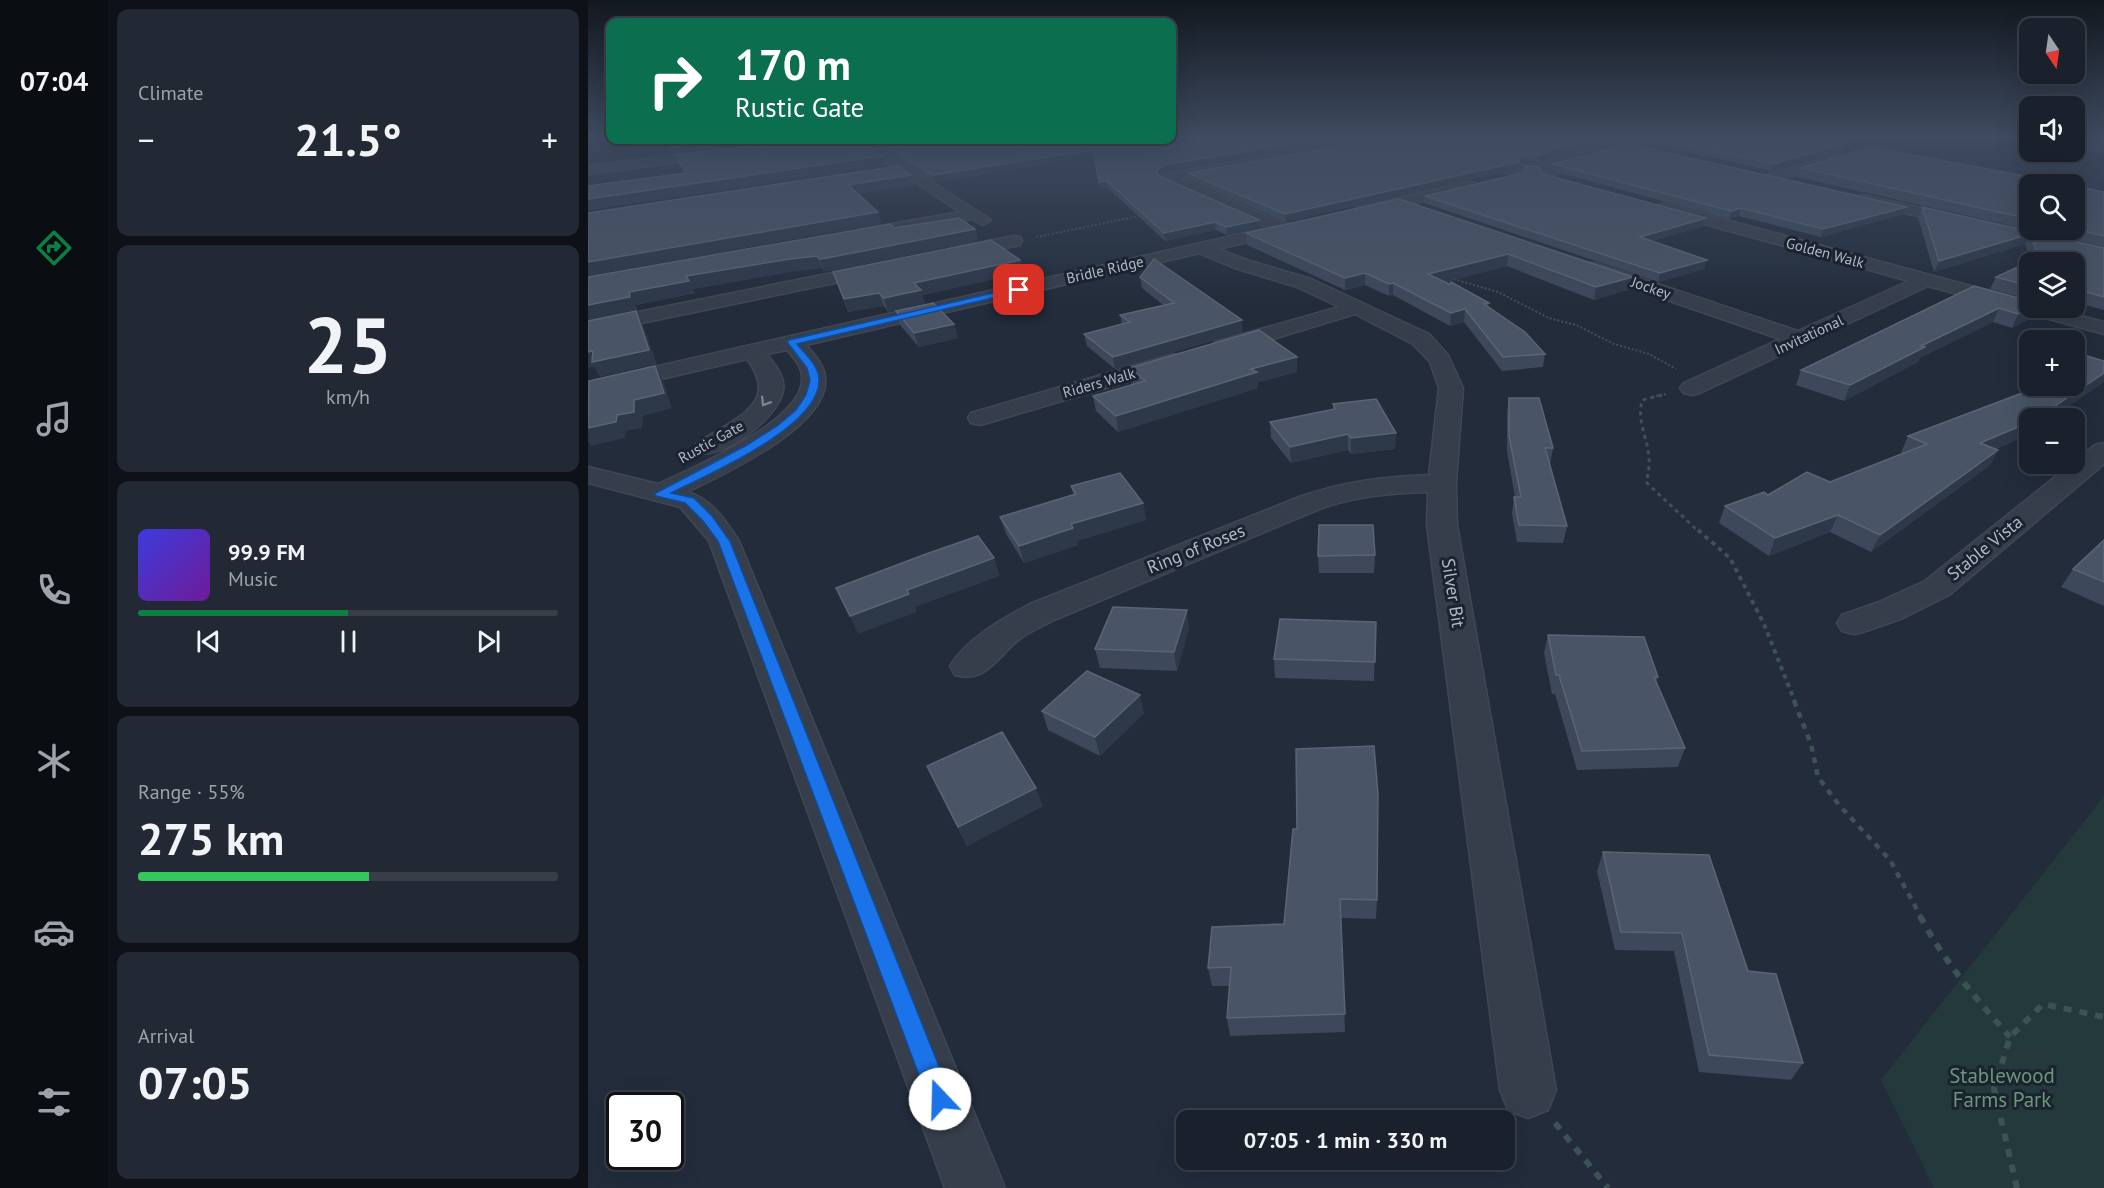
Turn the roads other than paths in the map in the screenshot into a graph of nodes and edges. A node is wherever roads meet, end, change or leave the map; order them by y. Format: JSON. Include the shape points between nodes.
{"nodes":[{"id":1,"x":941,"y":192,"type":"edge"},
{"id":2,"x":1199,"y":192,"type":"edge"},
{"id":3,"x":1441,"y":192,"type":"edge"},
{"id":4,"x":1851,"y":196,"type":"edge"},
{"id":5,"x":1400,"y":202,"type":"junction"},
{"id":6,"x":1650,"y":204,"type":"edge"},
{"id":7,"x":1433,"y":213,"type":"edge"},
{"id":8,"x":974,"y":214,"type":"junction"},
{"id":9,"x":1345,"y":215,"type":"edge"},
{"id":10,"x":1312,"y":222,"type":"edge"},
{"id":11,"x":1978,"y":225,"type":"edge"},
{"id":12,"x":1284,"y":229,"type":"junction"},
{"id":13,"x":845,"y":237,"type":"edge"},
{"id":14,"x":1201,"y":248,"type":"junction"},
{"id":15,"x":936,"y":257,"type":"edge"},
{"id":16,"x":1578,"y":263,"type":"edge"},
{"id":17,"x":892,"y":266,"type":"edge"},
{"id":18,"x":1926,"y":280,"type":"junction"},
{"id":19,"x":1356,"y":308,"type":"junction"},
{"id":20,"x":588,"y":328,"type":"edge"},
{"id":21,"x":2104,"y":328,"type":"edge"},
{"id":22,"x":1800,"y":339,"type":"junction"},
{"id":23,"x":792,"y":342,"type":"junction"},
{"id":24,"x":753,"y":351,"type":"junction"},
{"id":25,"x":1692,"y":388,"type":"road end"},
{"id":26,"x":588,"y":389,"type":"edge"},
{"id":27,"x":980,"y":418,"type":"dead end"},
{"id":28,"x":2104,"y":451,"type":"edge"},
{"id":29,"x":588,"y":475,"type":"edge"},
{"id":30,"x":1442,"y":483,"type":"junction"},
{"id":31,"x":645,"y":489,"type":"junction"},
{"id":32,"x":1854,"y":623,"type":"dead end"},
{"id":33,"x":968,"y":666,"type":"dead end"},
{"id":34,"x":1528,"y":1090,"type":"road end"},
{"id":35,"x":975,"y":1188,"type":"edge"}],
"edges":[{"from":1,"to":8,"type":"street"},
{"from":2,"to":12,"type":"street"},
{"from":3,"to":5,"type":"street"},
{"from":4,"to":11,"type":"street"},
{"from":5,"to":7,"type":"street"},
{"from":5,"to":9,"type":"street"},
{"from":6,"to":18,"type":"street","name":"Golden Walk"},
{"from":8,"to":13,"type":"street"},
{"from":8,"to":15,"type":"street","via":[[1014,241]]},
{"from":10,"to":12,"type":"street","name":"Bridle Ridge"},
{"from":12,"to":14,"type":"street","name":"Bridle Ridge"},
{"from":14,"to":19,"type":"street","name":"Silver Bit","via":[[1304,283]]},
{"from":14,"to":23,"type":"street","name":"Bridle Ridge"},
{"from":16,"to":22,"type":"street","name":"Jockey"},
{"from":17,"to":20,"type":"street"},
{"from":18,"to":21,"type":"street","name":"Golden Walk"},
{"from":18,"to":22,"type":"street","name":"Invitational"},
{"from":19,"to":27,"type":"street","name":"Riders Walk"},
{"from":19,"to":30,"type":"street","name":"Silver Bit","via":[[1421,339],[1443,367],[1451,388]]},
{"from":22,"to":25,"type":"street","name":"Invitational"},
{"from":23,"to":24,"type":"street","name":"Bridle Ridge"},
{"from":23,"to":31,"type":"street","name":"Rustic Gate","via":[[812,368],[814,380],[799,412],[757,444]]},
{"from":24,"to":26,"type":"street","name":"Bridle Ridge"},
{"from":24,"to":31,"type":"street","name":"Rustic Gate","one_way":true,"via":[[772,384],[770,396],[757,413]]},
{"from":28,"to":32,"type":"street","name":"Stable Vista","via":[[1936,588]]},
{"from":29,"to":31,"type":"street"},
{"from":30,"to":33,"type":"street","name":"Ring of Roses","via":[[1362,487],[1312,502],[1042,612],[1009,630]]},
{"from":30,"to":34,"type":"street","name":"Silver Bit","via":[[1444,536]]},
{"from":31,"to":35,"type":"street","via":[[690,501],[724,541]]}]}
